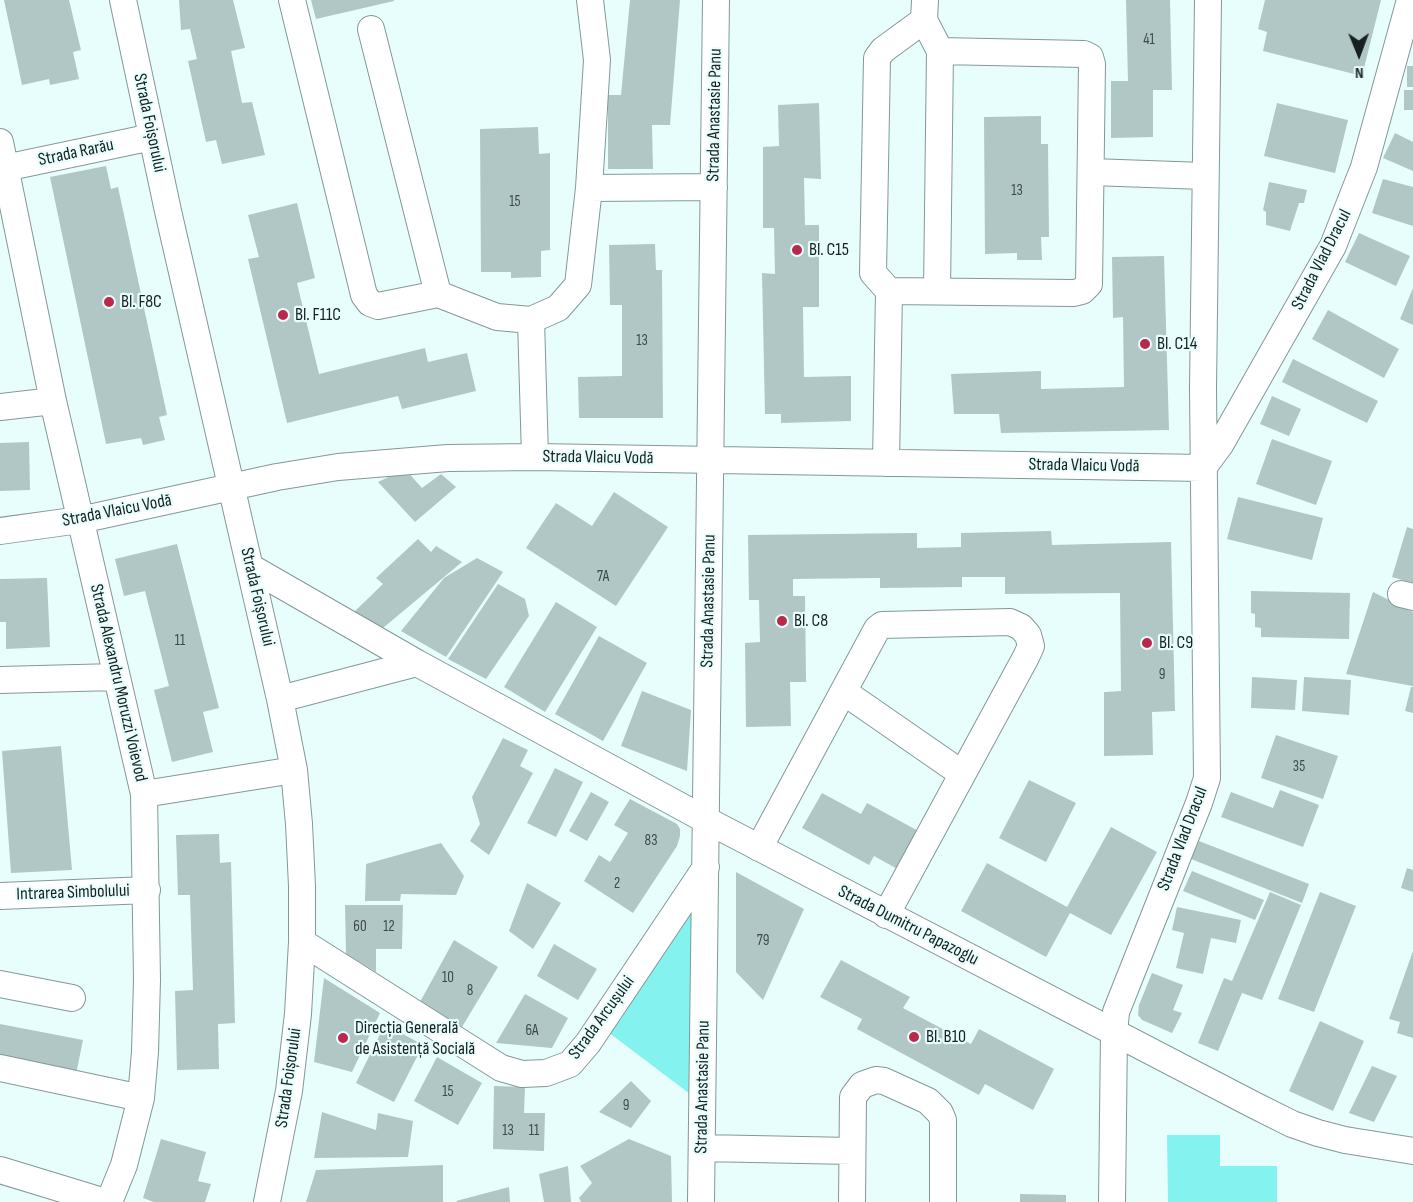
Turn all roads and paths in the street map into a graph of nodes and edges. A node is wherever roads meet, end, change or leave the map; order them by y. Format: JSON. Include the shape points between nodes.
{"nodes":[{"id":1,"x":123,"y":0,"type":"edge"},
{"id":2,"x":292,"y":0,"type":"edge"},
{"id":3,"x":590,"y":0,"type":"edge"},
{"id":4,"x":716,"y":0,"type":"edge"},
{"id":5,"x":1208,"y":0,"type":"edge"},
{"id":6,"x":1410,"y":0,"type":"edge"},
{"id":7,"x":925,"y":10,"type":"edge"},
{"id":8,"x":371,"y":29,"type":"dead end"},
{"id":9,"x":940,"y":51,"type":"junction"},
{"id":10,"x":152,"y":137,"type":"junction"},
{"id":11,"x":0,"y":142,"type":"edge"},
{"id":12,"x":2,"y":169,"type":"edge"},
{"id":13,"x":1091,"y":172,"type":"junction"},
{"id":14,"x":1204,"y":176,"type":"junction"},
{"id":15,"x":714,"y":187,"type":"junction"},
{"id":16,"x":590,"y":188,"type":"junction"},
{"id":17,"x":889,"y":291,"type":"junction"},
{"id":18,"x":936,"y":291,"type":"junction"},
{"id":19,"x":438,"y":294,"type":"junction"},
{"id":20,"x":531,"y":320,"type":"junction"},
{"id":21,"x":53,"y":401,"type":"junction"},
{"id":22,"x":0,"y":407,"type":"edge"},
{"id":23,"x":535,"y":457,"type":"junction"},
{"id":24,"x":711,"y":461,"type":"junction"},
{"id":25,"x":886,"y":463,"type":"junction"},
{"id":26,"x":1203,"y":468,"type":"junction"},
{"id":27,"x":231,"y":487,"type":"junction"},
{"id":28,"x":80,"y":520,"type":"junction"},
{"id":29,"x":0,"y":531,"type":"edge"},
{"id":30,"x":250,"y":567,"type":"junction"},
{"id":31,"x":417,"y":663,"type":"junction"},
{"id":32,"x":116,"y":677,"type":"junction"},
{"id":33,"x":0,"y":680,"type":"edge"},
{"id":34,"x":844,"y":692,"type":"junction"},
{"id":35,"x":280,"y":699,"type":"junction"},
{"id":36,"x":294,"y":770,"type":"junction"},
{"id":37,"x":962,"y":773,"type":"junction"},
{"id":38,"x":144,"y":794,"type":"junction"},
{"id":39,"x":706,"y":820,"type":"junction"},
{"id":40,"x":759,"y":848,"type":"junction"},
{"id":41,"x":706,"y":867,"type":"junction"},
{"id":42,"x":147,"y":890,"type":"junction"},
{"id":43,"x":0,"y":896,"type":"edge"},
{"id":44,"x":886,"y":915,"type":"junction"},
{"id":45,"x":302,"y":942,"type":"junction"},
{"id":46,"x":0,"y":984,"type":"edge"},
{"id":47,"x":72,"y":998,"type":"dead end"},
{"id":48,"x":1114,"y":1032,"type":"junction"},
{"id":49,"x":0,"y":1068,"type":"edge"},
{"id":50,"x":141,"y":1098,"type":"junction"},
{"id":51,"x":702,"y":1148,"type":"junction"},
{"id":52,"x":852,"y":1151,"type":"junction"},
{"id":53,"x":1413,"y":1151,"type":"edge"},
{"id":54,"x":0,"y":1170,"type":"edge"},
{"id":55,"x":107,"y":1202,"type":"edge"},
{"id":56,"x":267,"y":1202,"type":"edge"},
{"id":57,"x":701,"y":1202,"type":"edge"},
{"id":58,"x":852,"y":1202,"type":"edge"},
{"id":59,"x":944,"y":1202,"type":"edge"},
{"id":60,"x":1112,"y":1202,"type":"edge"}],
"edges":[{"from":1,"to":10,"type":"street","name":"Strada Foișorului"},
{"from":2,"to":19,"type":"street","via":[[364,295],[378,306]]},
{"from":3,"to":16,"type":"street","via":[[597,60]]},
{"from":4,"to":15,"type":"street","name":"Strada Anastasie Panu"},
{"from":5,"to":14,"type":"street","name":"Strada Vlad Dracul"},
{"from":6,"to":26,"type":"street","name":"Strada Vlad Dracul","via":[[1364,167],[1334,246]]},
{"from":7,"to":9,"type":"street"},
{"from":7,"to":17,"type":"street","via":[[877,58],[873,273]]},
{"from":8,"to":19,"type":"street"},
{"from":9,"to":13,"type":"street","via":[[1090,57]]},
{"from":9,"to":18,"type":"street"},
{"from":10,"to":12,"type":"street","name":"Strada Rarău"},
{"from":10,"to":27,"type":"street","name":"Strada Foișorului"},
{"from":11,"to":12,"type":"street","name":"Strada Alexandru Moruzzi Voievod"},
{"from":12,"to":21,"type":"street","name":"Strada Alexandru Moruzzi Voievod"},
{"from":13,"to":14,"type":"street"},
{"from":13,"to":18,"type":"street","via":[[1089,284],[1082,291]]},
{"from":14,"to":26,"type":"street","name":"Strada Vlad Dracul"},
{"from":15,"to":16,"type":"street"},
{"from":15,"to":24,"type":"street","name":"Strada Anastasie Panu"},
{"from":16,"to":20,"type":"street","via":[[578,285],[558,308]]},
{"from":17,"to":18,"type":"street"},
{"from":17,"to":25,"type":"street"},
{"from":19,"to":20,"type":"street","via":[[497,316]]},
{"from":20,"to":23,"type":"street"},
{"from":21,"to":22,"type":"street"},
{"from":21,"to":28,"type":"street","name":"Strada Alexandru Moruzzi Voievod"},
{"from":23,"to":24,"type":"street","name":"Strada Vlaicu Vodă"},
{"from":23,"to":27,"type":"street","name":"Strada Vlaicu Vodă","via":[[396,461],[338,467]]},
{"from":24,"to":25,"type":"street","name":"Strada Vlaicu Vodă"},
{"from":24,"to":39,"type":"street","name":"Strada Anastasie Panu"},
{"from":25,"to":26,"type":"street","name":"Strada Vlaicu Vodă"},
{"from":26,"to":48,"type":"street","name":"Strada Vlad Dracul","via":[[1207,778],[1119,1000]]},
{"from":27,"to":28,"type":"street","name":"Strada Vlaicu Vodă"},
{"from":27,"to":30,"type":"street","name":"Strada Foișorului"},
{"from":28,"to":29,"type":"street","name":"Strada Vlaicu Vodă"},
{"from":28,"to":32,"type":"street","name":"Strada Alexandru Moruzzi Voievod"},
{"from":30,"to":31,"type":"street","name":"Strada Dumitru Papazoglu"},
{"from":30,"to":35,"type":"street","name":"Strada Foișorului"},
{"from":31,"to":35,"type":"street"},
{"from":31,"to":39,"type":"street","name":"Strada Dumitru Papazoglu"},
{"from":32,"to":33,"type":"street"},
{"from":32,"to":38,"type":"street","name":"Strada Alexandru Moruzzi Voievod"},
{"from":34,"to":37,"type":"street"},
{"from":34,"to":37,"type":"street","via":[[882,625],[1010,622],[1022,627],[1031,646]]},
{"from":34,"to":40,"type":"street"},
{"from":35,"to":36,"type":"street","name":"Strada Foișorului"},
{"from":36,"to":38,"type":"street"},
{"from":36,"to":45,"type":"street","name":"Strada Foișorului"},
{"from":37,"to":44,"type":"street"},
{"from":38,"to":42,"type":"street","name":"Strada Alexandru Moruzzi Voievod"},
{"from":39,"to":40,"type":"street","name":"Strada Dumitru Papazoglu"},
{"from":39,"to":41,"type":"street","name":"Strada Anastasie Panu"},
{"from":40,"to":44,"type":"street","name":"Strada Dumitru Papazoglu"},
{"from":41,"to":45,"type":"street","name":"Strada Arcușului","via":[[588,1042],[570,1064],[546,1073],[522,1074],[501,1068]]},
{"from":41,"to":51,"type":"street","name":"Strada Anastasie Panu"},
{"from":42,"to":43,"type":"street","name":"Intrarea Simbolului"},
{"from":42,"to":50,"type":"street","name":"Strada Alexandru Moruzzi Voievod"},
{"from":44,"to":48,"type":"street","name":"Strada Dumitru Papazoglu"},
{"from":45,"to":56,"type":"street","name":"Strada Foișorului","via":[[289,1091]]},
{"from":46,"to":47,"type":"street"},
{"from":48,"to":53,"type":"street","name":"Strada Dumitru Papazoglu","via":[[1292,1124],[1345,1140]]},
{"from":48,"to":60,"type":"street","name":"Strada Vlad Dracul"},
{"from":49,"to":50,"type":"street"},
{"from":50,"to":55,"type":"street","name":"Strada Alexandru Moruzzi Voievod","via":[[124,1165]]},
{"from":51,"to":52,"type":"street"},
{"from":51,"to":57,"type":"street","name":"Strada Anastasie Panu"},
{"from":52,"to":58,"type":"street"},
{"from":52,"to":59,"type":"street","via":[[853,1097],[862,1085],[884,1081],[928,1101],[943,1120]]},
{"from":54,"to":55,"type":"street"}]}
